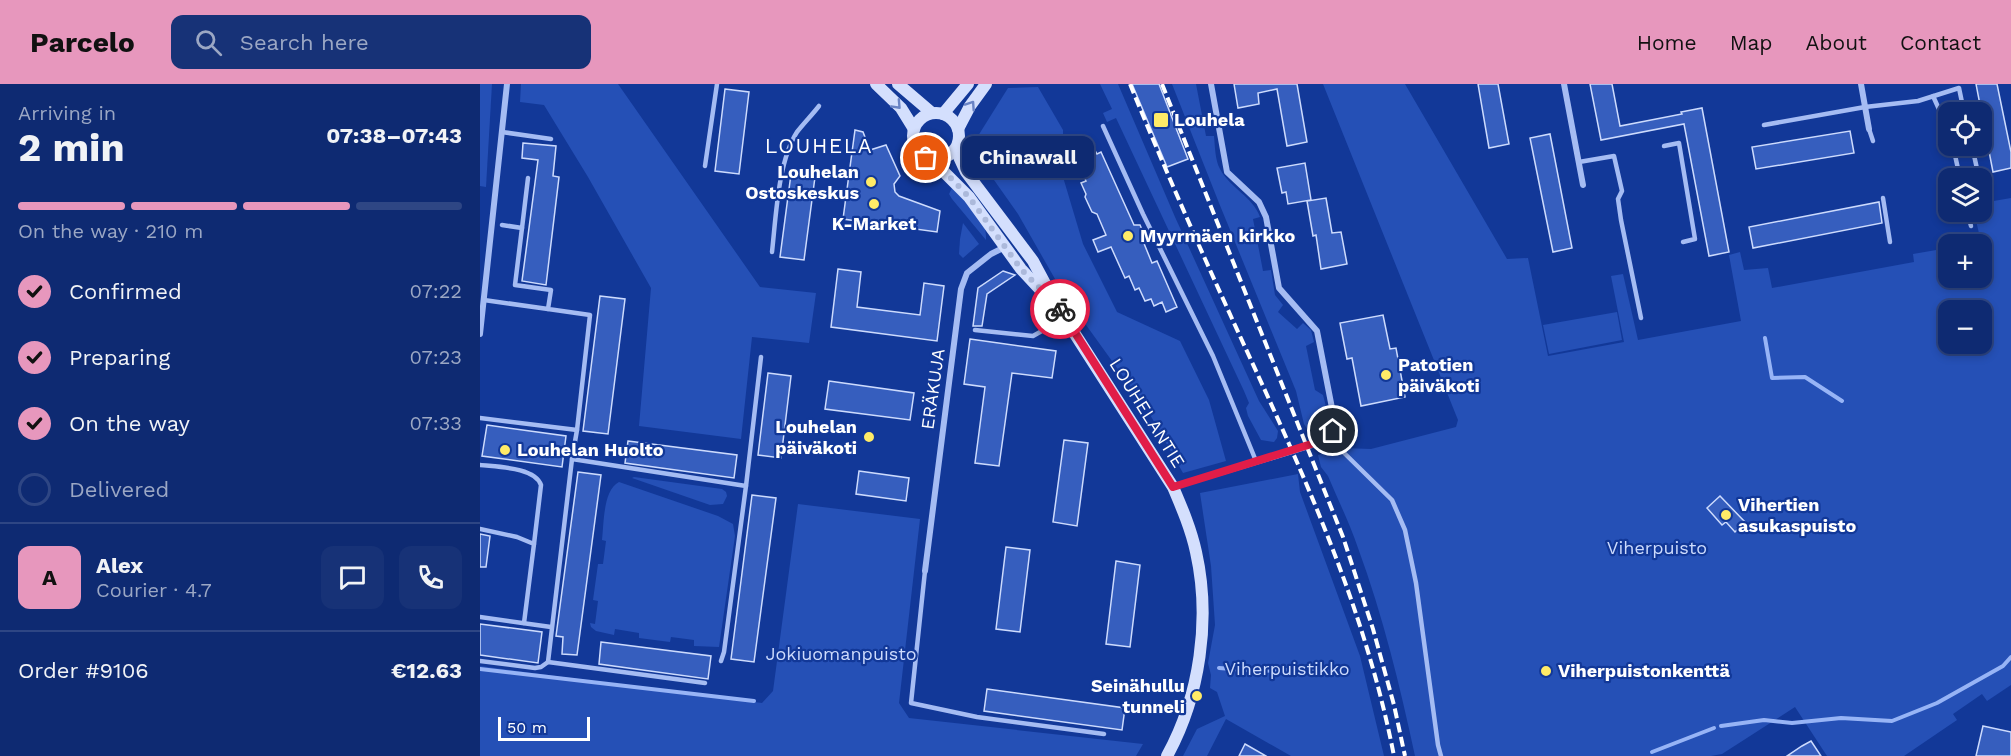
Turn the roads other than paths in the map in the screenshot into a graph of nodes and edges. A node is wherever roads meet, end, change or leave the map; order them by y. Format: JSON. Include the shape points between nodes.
{"nodes":[{"id":1,"x":507,"y":84,"type":"edge"},
{"id":2,"x":717,"y":84,"type":"edge"},
{"id":3,"x":876,"y":84,"type":"edge"},
{"id":4,"x":898,"y":84,"type":"edge"},
{"id":5,"x":968,"y":84,"type":"edge"},
{"id":6,"x":986,"y":84,"type":"edge"},
{"id":7,"x":1212,"y":84,"type":"edge"},
{"id":8,"x":1564,"y":84,"type":"edge"},
{"id":9,"x":1861,"y":84,"type":"edge"},
{"id":10,"x":1933,"y":96,"type":"junction"},
{"id":11,"x":1962,"y":102,"type":"edge"},
{"id":12,"x":819,"y":106,"type":"dead end"},
{"id":13,"x":1865,"y":107,"type":"junction"},
{"id":14,"x":1938,"y":107,"type":"edge"},
{"id":15,"x":937,"y":114,"type":"junction"},
{"id":16,"x":1764,"y":125,"type":"dead end"},
{"id":17,"x":1103,"y":126,"type":"dead end"},
{"id":18,"x":914,"y":129,"type":"junction"},
{"id":19,"x":958,"y":129,"type":"junction"},
{"id":20,"x":1869,"y":129,"type":"joint"},
{"id":21,"x":502,"y":132,"type":"junction"},
{"id":22,"x":551,"y":139,"type":"dead end"},
{"id":23,"x":1873,"y":141,"type":"dead end"},
{"id":24,"x":958,"y":146,"type":"junction"},
{"id":25,"x":1665,"y":146,"type":"dead end"},
{"id":26,"x":931,"y":159,"type":"junction"},
{"id":27,"x":1579,"y":162,"type":"junction"},
{"id":28,"x":705,"y":166,"type":"dead end"},
{"id":29,"x":528,"y":178,"type":"dead end"},
{"id":30,"x":1583,"y":185,"type":"dead end"},
{"id":31,"x":1882,"y":198,"type":"dead end"},
{"id":32,"x":1970,"y":222,"type":"edge"},
{"id":33,"x":502,"y":225,"type":"dead end"},
{"id":34,"x":1971,"y":226,"type":"dead end"},
{"id":35,"x":522,"y":228,"type":"junction"},
{"id":36,"x":1018,"y":240,"type":"junction"},
{"id":37,"x":1683,"y":242,"type":"dead end"},
{"id":38,"x":1890,"y":242,"type":"dead end"},
{"id":39,"x":1005,"y":247,"type":"junction"},
{"id":40,"x":772,"y":252,"type":"dead end"},
{"id":41,"x":484,"y":300,"type":"junction"},
{"id":42,"x":1057,"y":306,"type":"junction"},
{"id":43,"x":548,"y":309,"type":"junction"},
{"id":44,"x":1065,"y":318,"type":"junction"},
{"id":45,"x":1641,"y":318,"type":"dead end"},
{"id":46,"x":975,"y":330,"type":"dead end"},
{"id":47,"x":480,"y":334,"type":"edge"},
{"id":48,"x":761,"y":357,"type":"dead end"},
{"id":49,"x":480,"y":418,"type":"edge"},
{"id":50,"x":577,"y":430,"type":"junction"},
{"id":51,"x":1333,"y":431,"type":"junction"},
{"id":52,"x":572,"y":459,"type":"junction"},
{"id":53,"x":1256,"y":461,"type":"junction"},
{"id":54,"x":480,"y":465,"type":"edge"},
{"id":55,"x":746,"y":486,"type":"junction"},
{"id":56,"x":1173,"y":487,"type":"junction"},
{"id":57,"x":480,"y":529,"type":"edge"},
{"id":58,"x":534,"y":544,"type":"junction"},
{"id":59,"x":925,"y":571,"type":"joint"},
{"id":60,"x":480,"y":617,"type":"edge"},
{"id":61,"x":524,"y":623,"type":"junction"},
{"id":62,"x":551,"y":627,"type":"junction"},
{"id":63,"x":480,"y":661,"type":"edge"},
{"id":64,"x":721,"y":661,"type":"dead end"},
{"id":65,"x":548,"y":662,"type":"junction"},
{"id":66,"x":705,"y":683,"type":"dead end"},
{"id":67,"x":1104,"y":734,"type":"dead end"},
{"id":68,"x":1167,"y":756,"type":"edge"},
{"id":69,"x":1442,"y":756,"type":"edge"}],
"edges":[{"from":1,"to":21,"type":"street"},
{"from":2,"to":28,"type":"lane"},
{"from":3,"to":18,"type":"main road","one_way":true,"via":[[901,108]]},
{"from":4,"to":15,"type":"main road"},
{"from":5,"to":15,"type":"main road"},
{"from":19,"to":6,"type":"main road","one_way":true},
{"from":7,"to":51,"type":"street","via":[[1227,172],[1259,202],[1266,217],[1279,288],[1317,331]]},
{"from":8,"to":27,"type":"street"},
{"from":9,"to":13,"type":"street"},
{"from":10,"to":11,"type":"lane","via":[[1959,88]]},
{"from":10,"to":13,"type":"lane"},
{"from":10,"to":14,"type":"lane"},
{"from":12,"to":40,"type":"lane","via":[[796,133],[785,162]]},
{"from":13,"to":16,"type":"lane"},
{"from":13,"to":20,"type":"street"},
{"from":15,"to":18,"type":"main road","via":[[921,118]]},
{"from":15,"to":19,"type":"main road","via":[[952,119]]},
{"from":17,"to":53,"type":"lane","via":[[1214,356]]},
{"from":18,"to":26,"type":"main road","via":[[917,150]]},
{"from":19,"to":24,"type":"main road"},
{"from":20,"to":23,"type":"lane"},
{"from":21,"to":22,"type":"lane"},
{"from":21,"to":41,"type":"street"},
{"from":24,"to":26,"type":"main road","via":[[947,158]]},
{"from":24,"to":36,"type":"main road","name":"LOUHELANTIE","via":[[969,178]]},
{"from":25,"to":37,"type":"lane","via":[[1679,143],[1695,239]]},
{"from":26,"to":39,"type":"main road","name":"LOUHELANTIE","via":[[969,197]]},
{"from":27,"to":30,"type":"street"},
{"from":27,"to":45,"type":"lane","via":[[1614,156],[1622,191],[1618,199],[1621,220]]},
{"from":29,"to":35,"type":"lane"},
{"from":31,"to":38,"type":"lane"},
{"from":32,"to":34,"type":"lane"},
{"from":33,"to":35,"type":"lane"},
{"from":35,"to":43,"type":"lane","via":[[515,285],[551,290]]},
{"from":36,"to":39,"type":"street","name":"ERÄKUJA"},
{"from":36,"to":42,"type":"main road","name":"LOUHELANTIE"},
{"from":39,"to":42,"type":"main road","name":"LOUHELANTIE"},
{"from":39,"to":59,"type":"street","name":"ERÄKUJA","via":[[967,273],[961,289]]},
{"from":41,"to":43,"type":"lane"},
{"from":41,"to":47,"type":"street"},
{"from":42,"to":44,"type":"main road","name":"LOUHELANTIE"},
{"from":43,"to":50,"type":"lane","via":[[590,315]]},
{"from":44,"to":46,"type":"lane","via":[[1034,336]]},
{"from":44,"to":56,"type":"main road","name":"LOUHELANTIE"},
{"from":48,"to":55,"type":"lane"},
{"from":49,"to":50,"type":"lane"},
{"from":50,"to":52,"type":"lane"},
{"from":51,"to":53,"type":"street","via":[[1318,442]]},
{"from":51,"to":69,"type":"lane","via":[[1336,445],[1392,500],[1405,530]]},
{"from":52,"to":55,"type":"lane"},
{"from":52,"to":62,"type":"lane"},
{"from":53,"to":56,"type":"street"},
{"from":54,"to":58,"type":"lane","via":[[530,473],[538,478],[541,485]]},
{"from":55,"to":64,"type":"lane"},
{"from":56,"to":68,"type":"main road","name":"LOUHELANTIE","via":[[1200,571],[1201,641],[1189,705]]},
{"from":57,"to":58,"type":"lane"},
{"from":58,"to":61,"type":"lane"},
{"from":59,"to":67,"type":"lane","via":[[911,702],[977,717]]},
{"from":60,"to":61,"type":"lane"},
{"from":61,"to":62,"type":"lane"},
{"from":62,"to":65,"type":"lane"},
{"from":63,"to":65,"type":"lane","via":[[535,668]]},
{"from":65,"to":66,"type":"lane"}]}
